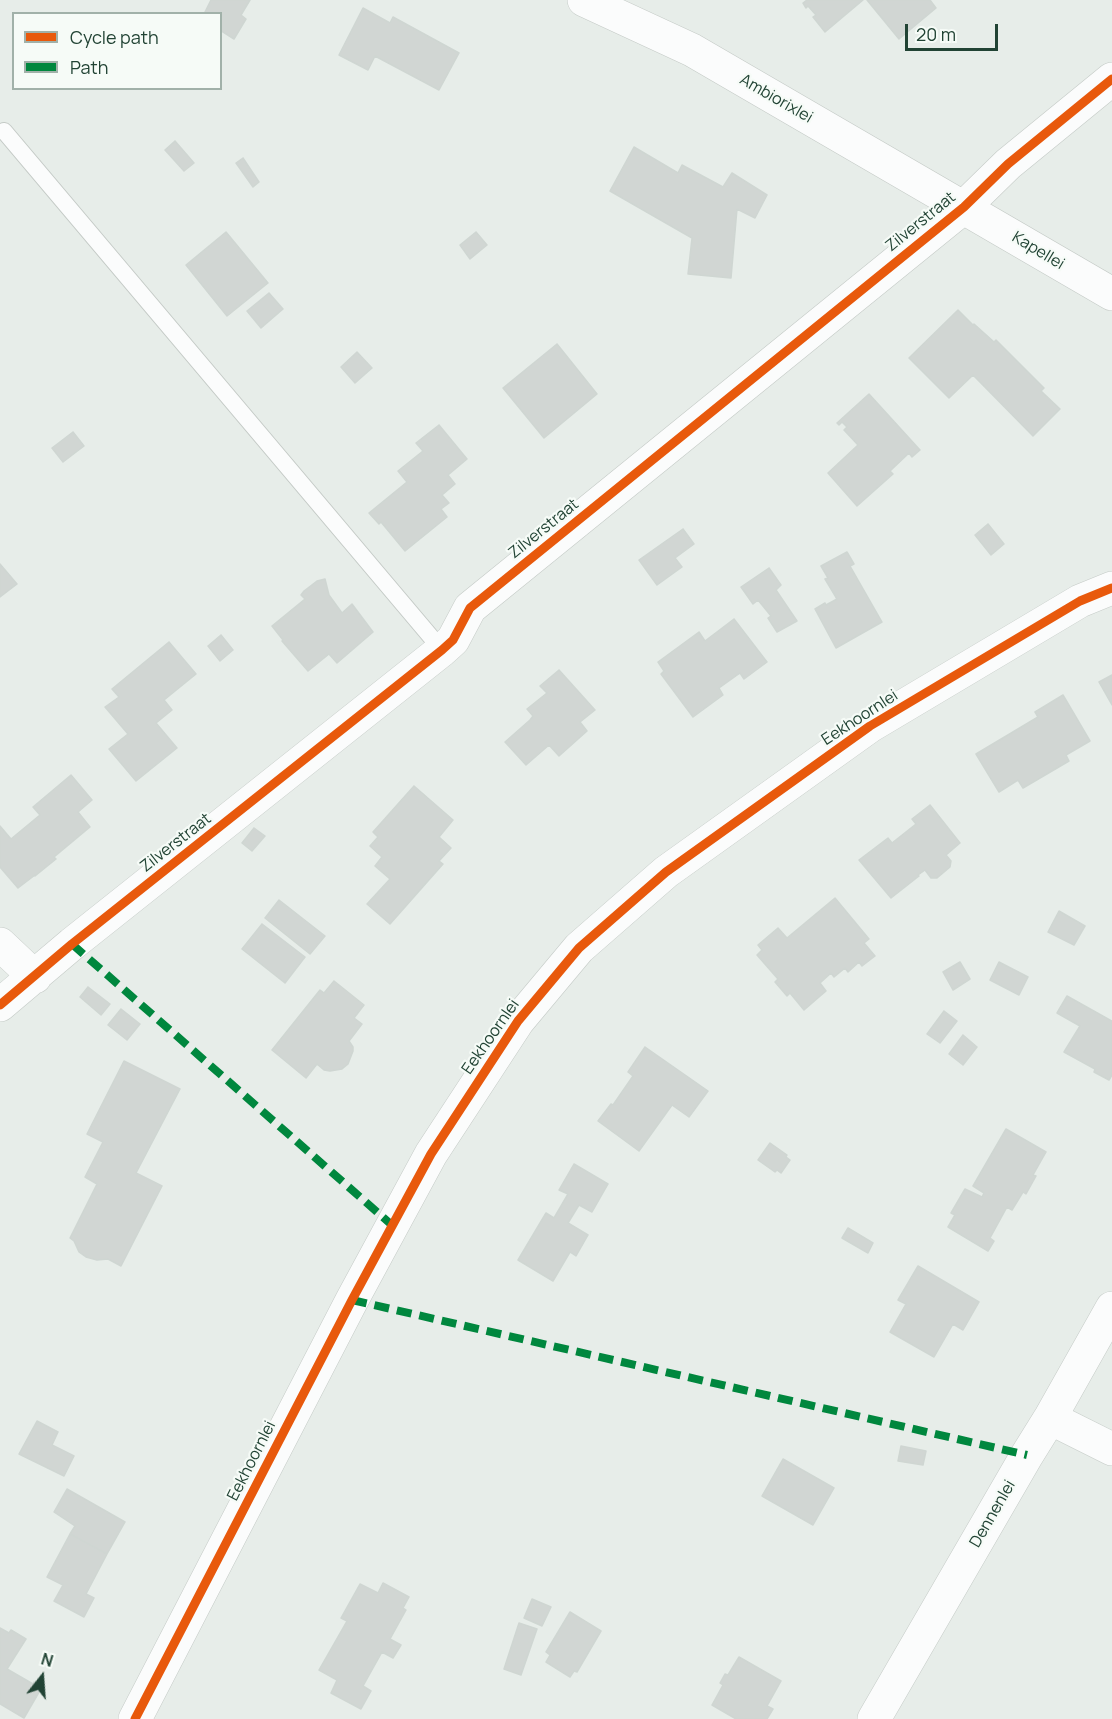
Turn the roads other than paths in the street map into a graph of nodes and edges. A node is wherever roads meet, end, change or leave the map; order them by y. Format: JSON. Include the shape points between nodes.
{"nodes":[{"id":1,"x":584,"y":0,"type":"edge"},
{"id":2,"x":1112,"y":79,"type":"edge"},
{"id":3,"x":4,"y":131,"type":"dead end"},
{"id":4,"x":964,"y":207,"type":"junction"},
{"id":5,"x":1112,"y":294,"type":"edge"},
{"id":6,"x":1112,"y":588,"type":"edge"},
{"id":7,"x":442,"y":650,"type":"junction"},
{"id":8,"x":0,"y":944,"type":"edge"},
{"id":9,"x":35,"y":977,"type":"junction"},
{"id":10,"x":0,"y":1005,"type":"edge"},
{"id":11,"x":1112,"y":1308,"type":"edge"},
{"id":12,"x":1050,"y":1418,"type":"junction"},
{"id":13,"x":1112,"y":1449,"type":"edge"},
{"id":14,"x":135,"y":1719,"type":"edge"},
{"id":15,"x":874,"y":1719,"type":"edge"}],
"edges":[{"from":1,"to":4,"type":"street","name":"Ambiorixlei","via":[[692,50]]},
{"from":2,"to":4,"type":"street","name":"Zilverstraat","via":[[1008,164]]},
{"from":3,"to":7,"type":"lane"},
{"from":4,"to":5,"type":"street","name":"Kapellei"},
{"from":4,"to":7,"type":"street","name":"Zilverstraat","via":[[470,608],[453,640]]},
{"from":6,"to":14,"type":"street","name":"Eekhoornlei","via":[[1080,602],[870,726],[666,872],[579,948],[518,1021],[431,1154]]},
{"from":7,"to":9,"type":"street","name":"Zilverstraat"},
{"from":8,"to":9,"type":"street"},
{"from":9,"to":10,"type":"street","name":"Zilverstraat"},
{"from":11,"to":12,"type":"street","name":"Dennenlei"},
{"from":12,"to":13,"type":"street"},
{"from":12,"to":15,"type":"street","name":"Dennenlei"}]}
